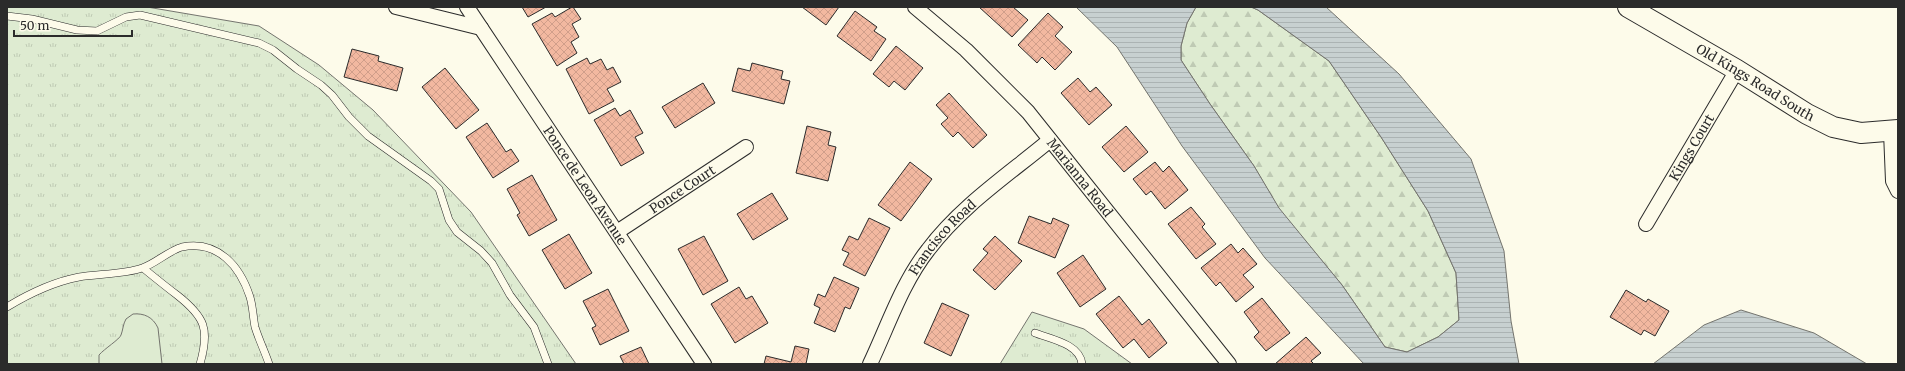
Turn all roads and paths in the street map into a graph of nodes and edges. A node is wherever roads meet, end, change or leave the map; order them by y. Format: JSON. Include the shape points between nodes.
{"nodes":[{"id":1,"x":396,"y":7,"type":"edge"},
{"id":2,"x":467,"y":7,"type":"edge"},
{"id":3,"x":914,"y":7,"type":"edge"},
{"id":4,"x":1628,"y":7,"type":"edge"},
{"id":5,"x":7,"y":16,"type":"edge"},
{"id":6,"x":481,"y":28,"type":"junction"},
{"id":7,"x":1737,"y":70,"type":"junction"},
{"id":8,"x":1894,"y":131,"type":"edge"},
{"id":9,"x":1050,"y":140,"type":"junction"},
{"id":10,"x":746,"y":146,"type":"dead end"},
{"id":11,"x":1898,"y":191,"type":"edge"},
{"id":12,"x":1646,"y":224,"type":"dead end"},
{"id":13,"x":617,"y":232,"type":"junction"},
{"id":14,"x":143,"y":268,"type":"junction"},
{"id":15,"x":7,"y":307,"type":"edge"},
{"id":16,"x":1035,"y":333,"type":"dead end"},
{"id":17,"x":200,"y":364,"type":"edge"},
{"id":18,"x":269,"y":364,"type":"edge"},
{"id":19,"x":548,"y":364,"type":"edge"},
{"id":20,"x":704,"y":364,"type":"edge"},
{"id":21,"x":870,"y":364,"type":"edge"},
{"id":22,"x":1082,"y":364,"type":"edge"},
{"id":23,"x":1229,"y":364,"type":"edge"}],
"edges":[{"from":1,"to":6,"type":"street"},
{"from":2,"to":6,"type":"street","name":"Ponce de Leon Avenue"},
{"from":3,"to":9,"type":"street","name":"Marianna Road","via":[[989,72],[1028,112]]},
{"from":4,"to":7,"type":"street","name":"Old Kings Road South"},
{"from":5,"to":19,"type":"lane","via":[[77,30],[97,31],[126,17],[140,14],[259,43],[273,50],[332,95],[368,136],[431,181],[438,189],[449,220],[457,232],[492,263],[534,327]]},
{"from":6,"to":13,"type":"street","name":"Ponce de Leon Avenue"},
{"from":7,"to":8,"type":"street","name":"Old Kings Road South","via":[[1807,114],[1833,127],[1861,133]]},
{"from":7,"to":12,"type":"street","name":"Kings Court"},
{"from":8,"to":11,"type":"street","name":"Old Kings Road South","via":[[1893,181]]},
{"from":9,"to":21,"type":"street","name":"Francisco Road","via":[[966,208],[934,241],[908,281]]},
{"from":9,"to":23,"type":"street","name":"Marianna Road"},
{"from":10,"to":13,"type":"street","name":"Ponce Court"},
{"from":13,"to":20,"type":"street","name":"Ponce de Leon Avenue"},
{"from":14,"to":15,"type":"lane","via":[[78,277],[31,292]]},
{"from":14,"to":17,"type":"lane","via":[[195,310],[202,323],[204,336]]},
{"from":14,"to":18,"type":"lane","via":[[188,246],[210,248],[224,256],[236,267],[244,282]]},
{"from":16,"to":22,"type":"lane","via":[[1069,345],[1081,358]]}]}
